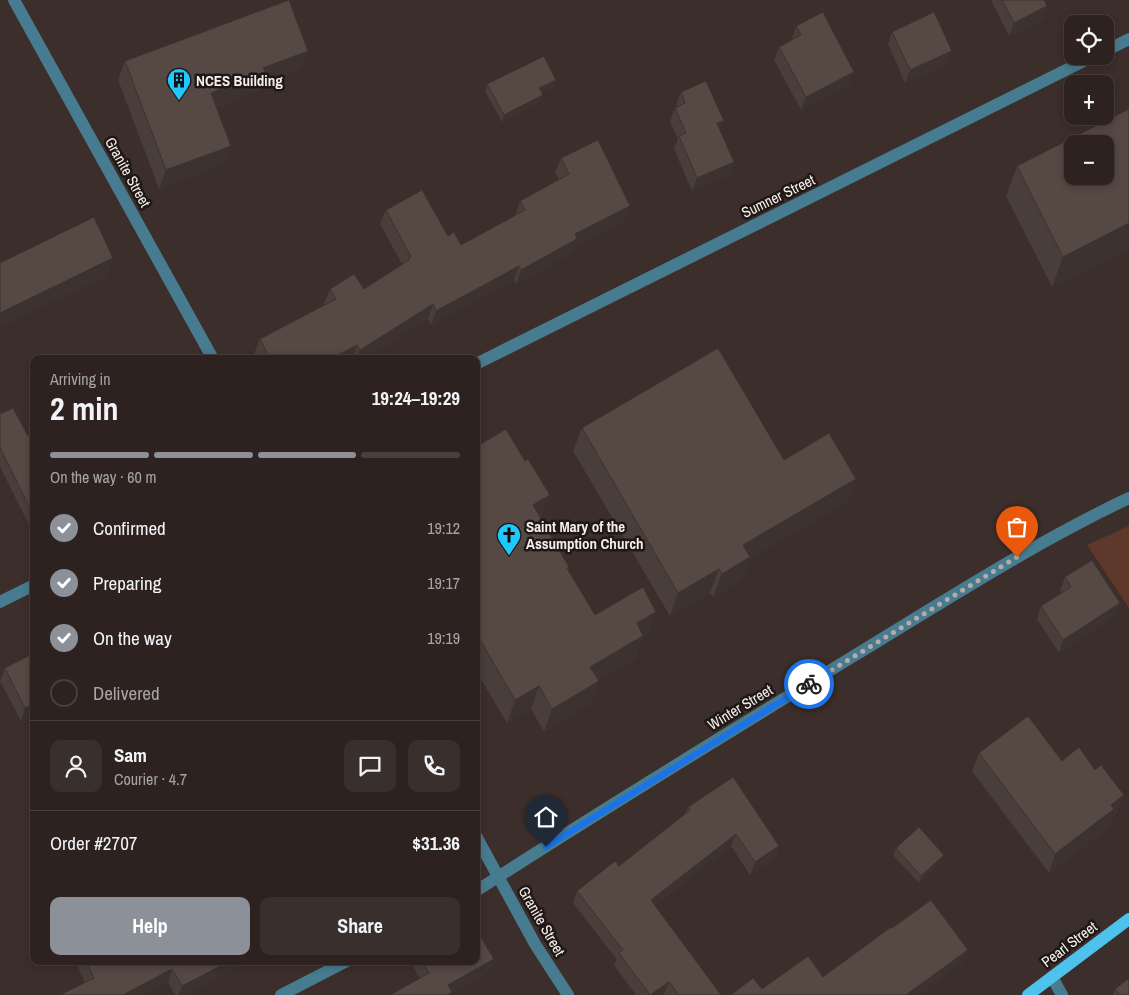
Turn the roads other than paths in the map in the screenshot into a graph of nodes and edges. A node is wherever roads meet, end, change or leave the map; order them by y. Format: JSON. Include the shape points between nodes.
{"nodes":[{"id":1,"x":14,"y":0,"type":"edge"},
{"id":2,"x":1129,"y":39,"type":"edge"},
{"id":3,"x":1114,"y":46,"type":"edge"},
{"id":4,"x":1076,"y":65,"type":"edge"},
{"id":5,"x":211,"y":355,"type":"edge"},
{"id":6,"x":480,"y":362,"type":"edge"},
{"id":7,"x":1129,"y":498,"type":"edge"},
{"id":8,"x":30,"y":587,"type":"edge"},
{"id":9,"x":0,"y":602,"type":"edge"},
{"id":10,"x":480,"y":843,"type":"edge"},
{"id":11,"x":499,"y":876,"type":"junction"},
{"id":12,"x":480,"y":888,"type":"edge"},
{"id":13,"x":1129,"y":920,"type":"edge"},
{"id":14,"x":339,"y":965,"type":"edge"},
{"id":15,"x":1052,"y":977,"type":"junction"},
{"id":16,"x":281,"y":995,"type":"edge"},
{"id":17,"x":568,"y":995,"type":"edge"},
{"id":18,"x":1028,"y":995,"type":"edge"},
{"id":19,"x":1062,"y":995,"type":"edge"}],
"edges":[{"from":1,"to":5,"type":"street","name":"Granite Street"},
{"from":2,"to":3,"type":"street"},
{"from":4,"to":6,"type":"street","name":"Sumner Street"},
{"from":7,"to":11,"type":"street","name":"Winter Street","via":[[996,569]]},
{"from":8,"to":9,"type":"street"},
{"from":10,"to":11,"type":"street","name":"Granite Street"},
{"from":11,"to":12,"type":"street","name":"Winter Street"},
{"from":11,"to":17,"type":"street","name":"Granite Street","via":[[535,944]]},
{"from":13,"to":15,"type":"main road","name":"Pearl Street"},
{"from":14,"to":16,"type":"street"},
{"from":15,"to":18,"type":"main road","name":"Pearl Street"},
{"from":15,"to":19,"type":"street"}]}
